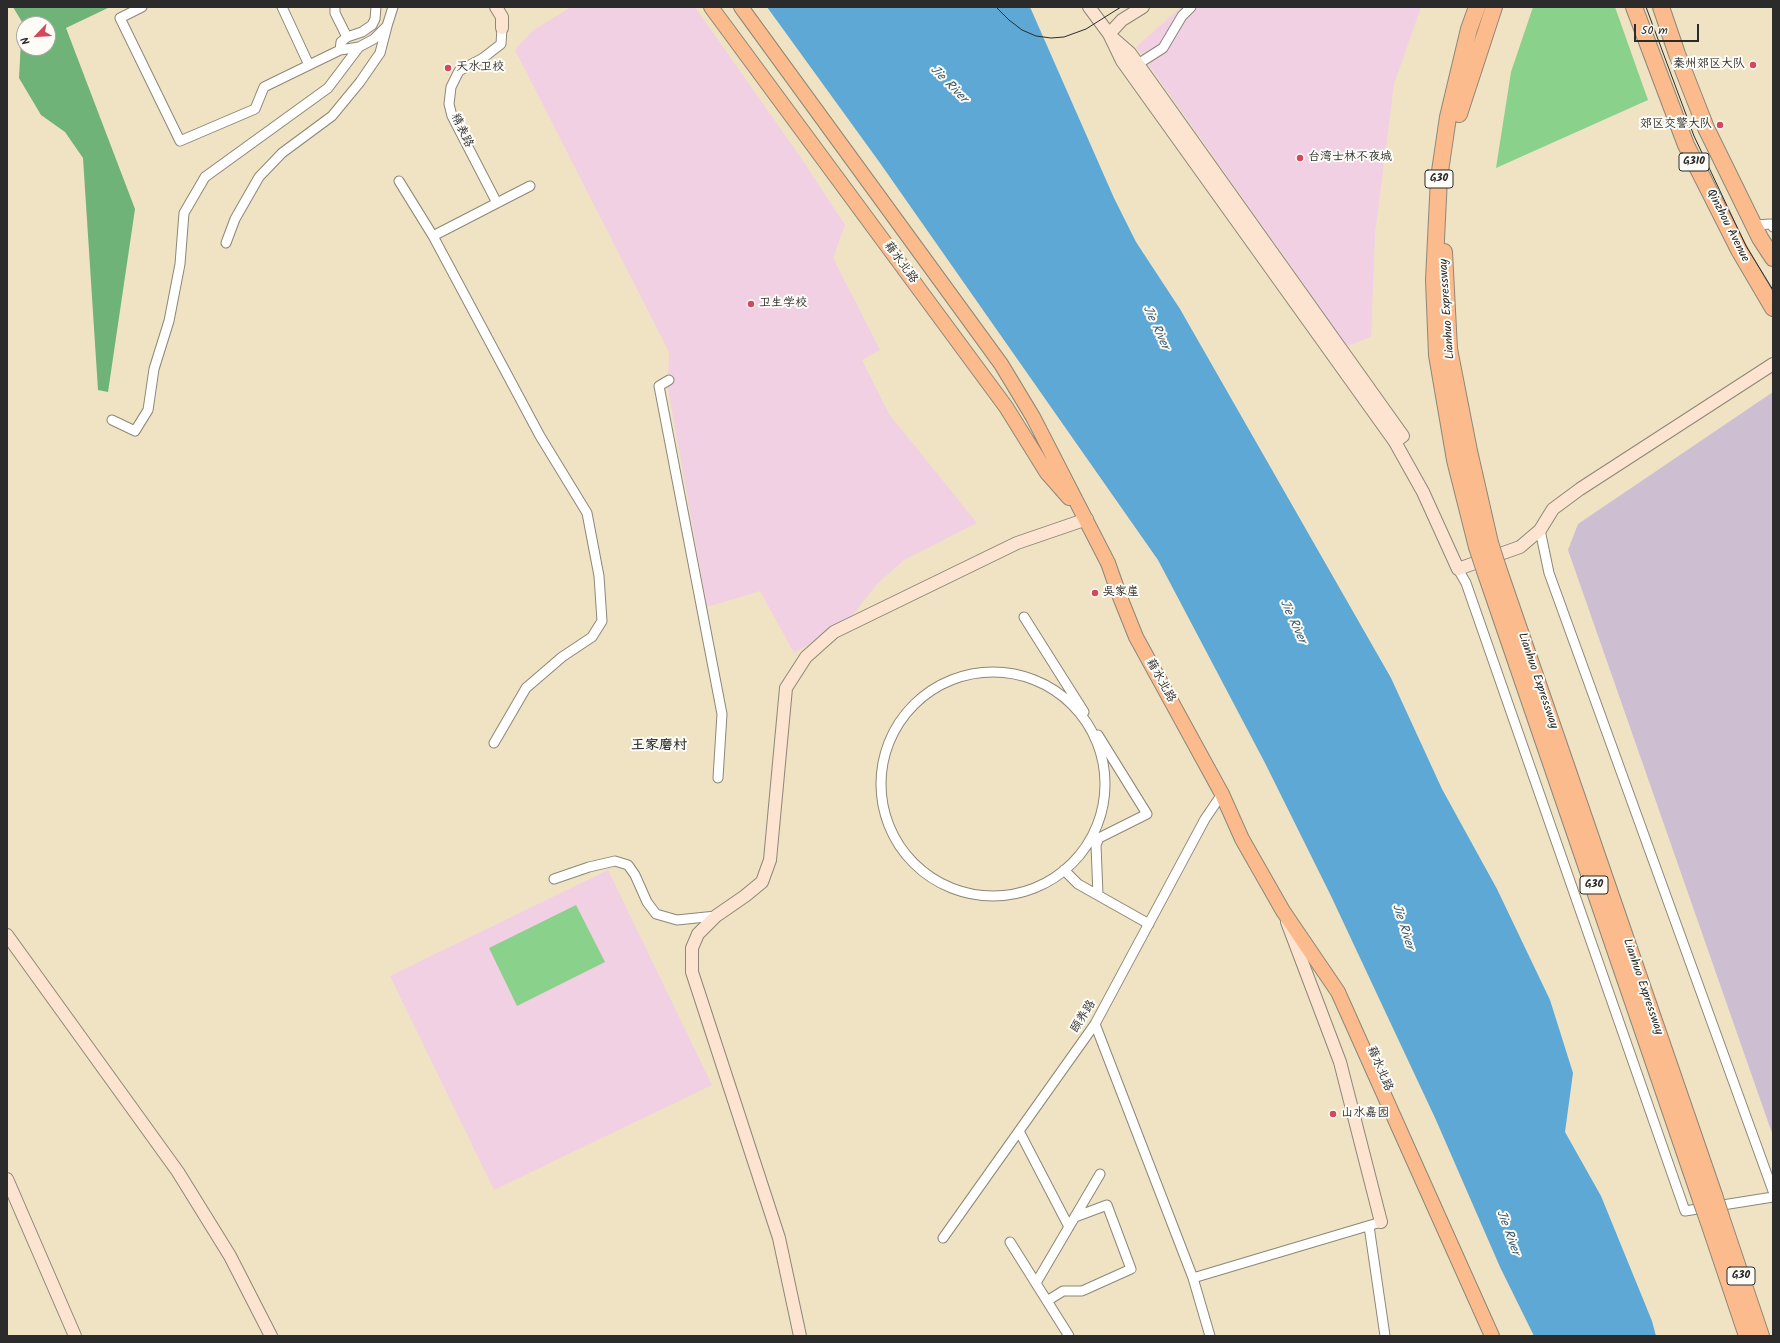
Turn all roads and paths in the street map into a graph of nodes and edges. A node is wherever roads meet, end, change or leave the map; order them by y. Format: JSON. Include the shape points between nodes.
{"nodes":[{"id":1,"x":142,"y":7,"type":"edge"},
{"id":2,"x":282,"y":7,"type":"edge"},
{"id":3,"x":335,"y":7,"type":"edge"},
{"id":4,"x":376,"y":7,"type":"edge"},
{"id":5,"x":393,"y":7,"type":"edge"},
{"id":6,"x":496,"y":7,"type":"edge"},
{"id":7,"x":711,"y":7,"type":"edge"},
{"id":8,"x":741,"y":7,"type":"edge"},
{"id":9,"x":1090,"y":7,"type":"edge"},
{"id":10,"x":1143,"y":7,"type":"edge"},
{"id":11,"x":1192,"y":7,"type":"edge"},
{"id":12,"x":1477,"y":7,"type":"edge"},
{"id":13,"x":1494,"y":7,"type":"edge"},
{"id":14,"x":1634,"y":7,"type":"edge"},
{"id":15,"x":1661,"y":7,"type":"edge"},
{"id":16,"x":387,"y":26,"type":"junction"},
{"id":17,"x":502,"y":28,"type":"joint"},
{"id":18,"x":1109,"y":34,"type":"junction"},
{"id":19,"x":347,"y":37,"type":"junction"},
{"id":20,"x":359,"y":48,"type":"junction"},
{"id":21,"x":340,"y":50,"type":"junction"},
{"id":22,"x":1138,"y":64,"type":"junction"},
{"id":23,"x":309,"y":65,"type":"junction"},
{"id":24,"x":399,"y":181,"type":"dead end"},
{"id":25,"x":530,"y":186,"type":"dead end"},
{"id":26,"x":497,"y":203,"type":"junction"},
{"id":27,"x":1754,"y":225,"type":"junction"},
{"id":28,"x":1773,"y":227,"type":"edge"},
{"id":29,"x":433,"y":236,"type":"junction"},
{"id":30,"x":226,"y":242,"type":"dead end"},
{"id":31,"x":1773,"y":258,"type":"edge"},
{"id":32,"x":1773,"y":308,"type":"edge"},
{"id":33,"x":1443,"y":352,"type":"junction"},
{"id":34,"x":1773,"y":364,"type":"edge"},
{"id":35,"x":669,"y":380,"type":"dead end"},
{"id":36,"x":112,"y":420,"type":"dead end"},
{"id":37,"x":1395,"y":442,"type":"junction"},
{"id":38,"x":1087,"y":519,"type":"junction"},
{"id":39,"x":1540,"y":530,"type":"junction"},
{"id":40,"x":1458,"y":569,"type":"junction"},
{"id":41,"x":1024,"y":617,"type":"dead end"},
{"id":42,"x":494,"y":743,"type":"dead end"},
{"id":43,"x":718,"y":778,"type":"dead end"},
{"id":44,"x":1222,"y":794,"type":"junction"},
{"id":45,"x":1242,"y":839,"type":"junction"},
{"id":46,"x":1064,"y":870,"type":"junction"},
{"id":47,"x":554,"y":879,"type":"dead end"},
{"id":48,"x":1098,"y":895,"type":"junction"},
{"id":49,"x":1283,"y":911,"type":"junction"},
{"id":50,"x":716,"y":916,"type":"junction"},
{"id":51,"x":1149,"y":924,"type":"junction"},
{"id":52,"x":7,"y":935,"type":"edge"},
{"id":53,"x":1095,"y":1024,"type":"junction"},
{"id":54,"x":1019,"y":1131,"type":"junction"},
{"id":55,"x":1100,"y":1174,"type":"dead end"},
{"id":56,"x":7,"y":1179,"type":"edge"},
{"id":57,"x":1773,"y":1191,"type":"edge"},
{"id":58,"x":1773,"y":1198,"type":"edge"},
{"id":59,"x":1074,"y":1217,"type":"junction"},
{"id":60,"x":1715,"y":1218,"type":"junction"},
{"id":61,"x":1375,"y":1224,"type":"junction"},
{"id":62,"x":1069,"y":1227,"type":"junction"},
{"id":63,"x":943,"y":1238,"type":"dead end"},
{"id":64,"x":1010,"y":1242,"type":"dead end"},
{"id":65,"x":1193,"y":1278,"type":"junction"},
{"id":66,"x":1036,"y":1283,"type":"junction"},
{"id":67,"x":1047,"y":1301,"type":"junction"},
{"id":68,"x":75,"y":1336,"type":"edge"},
{"id":69,"x":271,"y":1336,"type":"edge"},
{"id":70,"x":800,"y":1336,"type":"edge"},
{"id":71,"x":1069,"y":1336,"type":"edge"},
{"id":72,"x":1210,"y":1336,"type":"edge"},
{"id":73,"x":1385,"y":1336,"type":"edge"},
{"id":74,"x":1492,"y":1336,"type":"edge"},
{"id":75,"x":1498,"y":1336,"type":"edge"},
{"id":76,"x":1747,"y":1336,"type":"edge"},
{"id":77,"x":1761,"y":1336,"type":"edge"}],
"edges":[{"from":1,"to":23,"type":"street","via":[[120,18],[180,141],[255,109],[264,87]]},
{"from":2,"to":23,"type":"street"},
{"from":3,"to":19,"type":"street","via":[[335,13]]},
{"from":4,"to":19,"type":"street","via":[[372,25]]},
{"from":5,"to":16,"type":"street"},
{"from":6,"to":17,"type":"street","name":"精表路","via":[[502,17]]},
{"from":7,"to":38,"type":"main road","name":"藉水北路","via":[[1006,407],[1047,473]]},
{"from":8,"to":38,"type":"main road","name":"藉水北路","via":[[1000,364]]},
{"from":9,"to":18,"type":"street"},
{"from":10,"to":18,"type":"street","via":[[1122,20]]},
{"from":11,"to":22,"type":"street","via":[[1182,16],[1163,48]]},
{"from":12,"to":33,"type":"highway","name":"Lianhuo Expressway","number":"G30","via":[[1469,29],[1448,117],[1439,178],[1434,280]]},
{"from":13,"to":33,"type":"highway","name":"Lianhuo Expressway","number":"G30","via":[[1458,114],[1443,241]]},
{"from":14,"to":32,"type":"highway","name":"Qinzhou Avenue","number":"G310","via":[[1686,145],[1738,250]]},
{"from":15,"to":27,"type":"highway","name":"Qinzhou Avenue","number":"G310","via":[[1706,128]]},
{"from":16,"to":20,"type":"street","via":[[374,39]]},
{"from":16,"to":30,"type":"street","via":[[380,53],[332,116],[282,152],[259,177],[235,219]]},
{"from":17,"to":26,"type":"street","name":"精表路","via":[[501,44],[483,58],[459,71],[451,87],[449,104],[452,116]]},
{"from":18,"to":22,"type":"street"},
{"from":18,"to":37,"type":"street","via":[[1122,61]]},
{"from":19,"to":21,"type":"street","via":[[341,42]]},
{"from":20,"to":21,"type":"street"},
{"from":20,"to":36,"type":"street","via":[[328,88],[206,177],[184,213],[180,264],[169,321],[154,369],[148,410],[136,431]]},
{"from":21,"to":23,"type":"street"},
{"from":22,"to":37,"type":"street","via":[[1403,436]]},
{"from":24,"to":29,"type":"street"},
{"from":25,"to":26,"type":"street"},
{"from":26,"to":29,"type":"street"},
{"from":27,"to":28,"type":"street","via":[[1771,224]]},
{"from":27,"to":31,"type":"highway","name":"Qinzhou Avenue","number":"G310"},
{"from":29,"to":42,"type":"street","via":[[540,436],[587,513],[599,576],[602,621],[592,637],[562,657],[526,688]]},
{"from":33,"to":60,"type":"highway","name":"Lianhuo Expressway","number":"G30","bridge":true,"via":[[1469,452],[1484,545]]},
{"from":34,"to":39,"type":"street","via":[[1580,489],[1553,510]]},
{"from":35,"to":43,"type":"street","via":[[659,386],[722,714]]},
{"from":37,"to":40,"type":"street","via":[[1423,492]]},
{"from":38,"to":44,"type":"main road","name":"藉水北路","via":[[1108,563],[1136,637]]},
{"from":38,"to":50,"type":"street","via":[[1017,543],[834,632],[806,657],[786,688],[770,860],[762,882]]},
{"from":39,"to":40,"type":"street","via":[[1520,547]]},
{"from":39,"to":57,"type":"street","via":[[1549,573]]},
{"from":40,"to":58,"type":"street","via":[[1466,583],[1685,1211]]},
{"from":41,"to":48,"type":"street","via":[[1147,814],[1099,838],[1096,845]]},
{"from":44,"to":45,"type":"main road","name":"藉水北路"},
{"from":44,"to":51,"type":"street","name":"颐养路","via":[[1205,820]]},
{"from":45,"to":49,"type":"main road","name":"藉水北路"},
{"from":45,"to":75,"type":"main road","name":"藉水北路","via":[[1346,989],[1381,1075]]},
{"from":46,"to":46,"type":"street","via":[[1077,858],[1091,838],[1100,816],[1104,792],[1104,768],[1097,744],[1079,713],[1062,696],[1041,683],[1006,673],[970,674],[947,682],[926,694],[909,710],[895,730],[882,770],[885,812],[894,835],[907,855],[934,879],[956,890],[980,895],[1004,896],[1028,891],[1050,881]]},
{"from":46,"to":48,"type":"street","via":[[1078,884]]},
{"from":47,"to":50,"type":"street","via":[[614,861],[628,864],[656,914],[677,920]]},
{"from":48,"to":51,"type":"street"},
{"from":49,"to":61,"type":"street","via":[[1340,1062]]},
{"from":49,"to":74,"type":"main road","name":"藉水北路","via":[[1338,992]]},
{"from":50,"to":70,"type":"street","via":[[698,934],[692,948],[692,972],[779,1238]]},
{"from":51,"to":53,"type":"street","name":"颐养路"},
{"from":52,"to":69,"type":"street","via":[[178,1172],[230,1256]]},
{"from":53,"to":54,"type":"street","name":"颐养路"},
{"from":53,"to":65,"type":"street"},
{"from":54,"to":62,"type":"street"},
{"from":54,"to":63,"type":"street","name":"颐养路"},
{"from":55,"to":59,"type":"street"},
{"from":56,"to":68,"type":"street"},
{"from":59,"to":62,"type":"street"},
{"from":59,"to":67,"type":"street","via":[[1107,1204],[1130,1269],[1082,1291],[1063,1291]]},
{"from":60,"to":76,"type":"highway","name":"Lianhuo Expressway","number":"G30"},
{"from":60,"to":77,"type":"highway","name":"Lianhuo Expressway","number":"G30"},
{"from":61,"to":65,"type":"street"},
{"from":61,"to":73,"type":"street"},
{"from":62,"to":66,"type":"street"},
{"from":64,"to":66,"type":"street"},
{"from":65,"to":72,"type":"street"},
{"from":66,"to":67,"type":"street"},
{"from":67,"to":71,"type":"street"}]}
